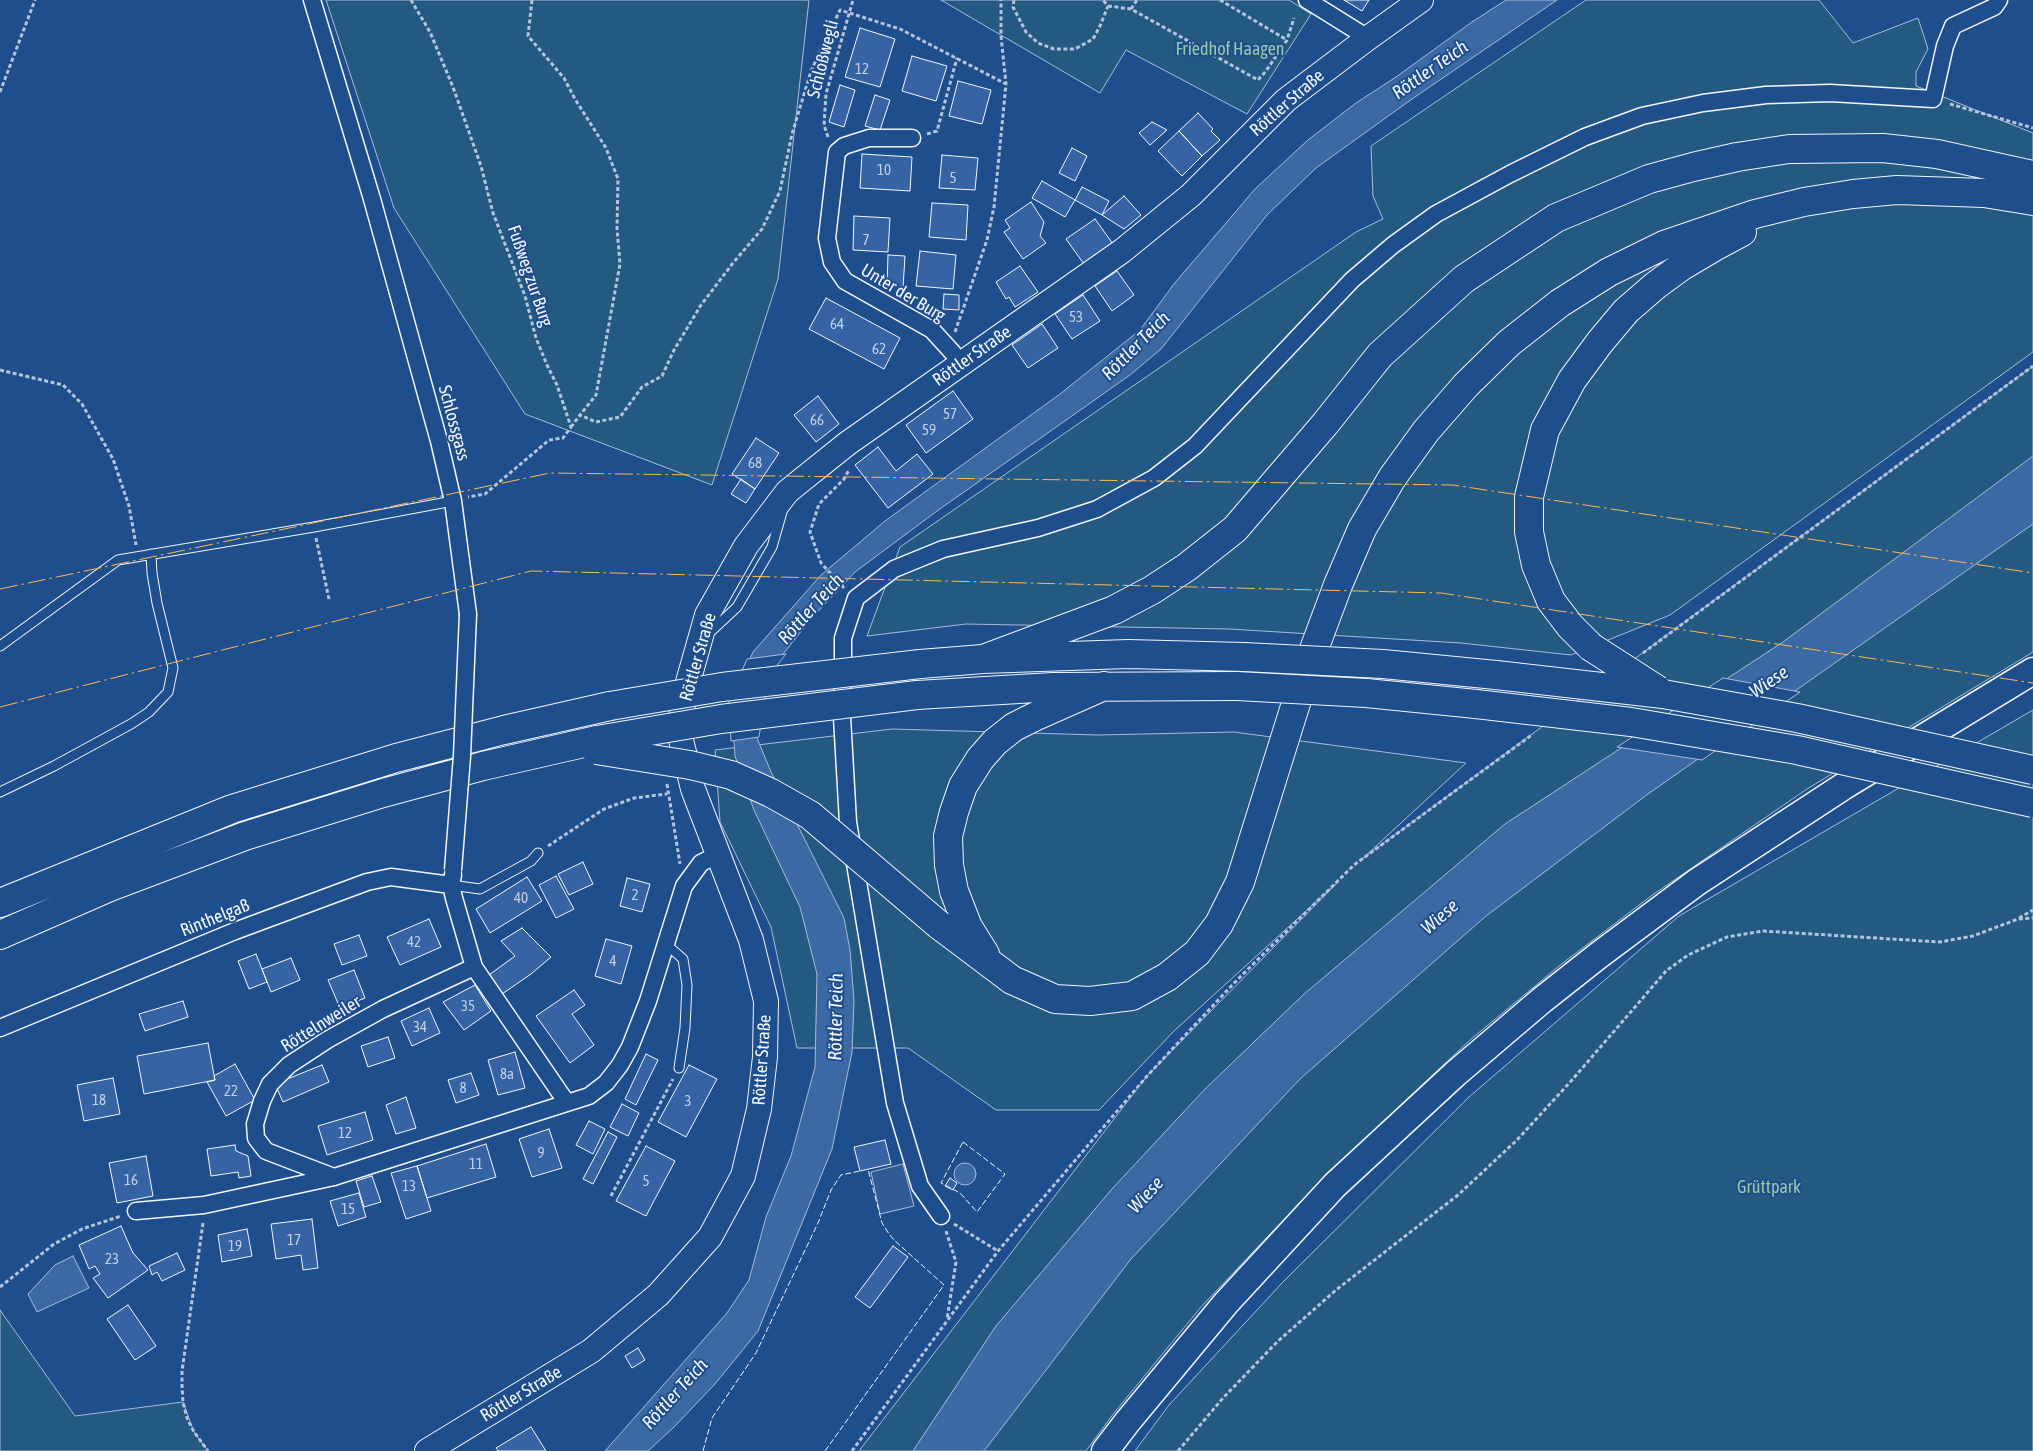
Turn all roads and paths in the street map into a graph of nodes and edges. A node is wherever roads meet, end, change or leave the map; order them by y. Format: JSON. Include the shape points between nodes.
{"nodes":[{"id":1,"x":35,"y":0,"type":"edge"},
{"id":2,"x":312,"y":0,"type":"edge"},
{"id":3,"x":411,"y":0,"type":"edge"},
{"id":4,"x":532,"y":0,"type":"edge"},
{"id":5,"x":853,"y":0,"type":"edge"},
{"id":6,"x":1001,"y":0,"type":"edge"},
{"id":7,"x":1014,"y":0,"type":"edge"},
{"id":8,"x":1103,"y":0,"type":"edge"},
{"id":9,"x":1137,"y":0,"type":"edge"},
{"id":10,"x":1220,"y":0,"type":"edge"},
{"id":11,"x":1307,"y":0,"type":"edge"},
{"id":12,"x":1422,"y":0,"type":"edge"},
{"id":13,"x":1996,"y":4,"type":"edge"},
{"id":14,"x":1108,"y":6,"type":"junction"},
{"id":15,"x":1131,"y":9,"type":"junction"},
{"id":16,"x":849,"y":13,"type":"junction"},
{"id":17,"x":1294,"y":18,"type":"dead end"},
{"id":18,"x":1368,"y":38,"type":"junction"},
{"id":19,"x":1286,"y":40,"type":"junction"},
{"id":20,"x":957,"y":58,"type":"junction"},
{"id":21,"x":1006,"y":84,"type":"junction"},
{"id":22,"x":0,"y":92,"type":"edge"},
{"id":23,"x":1933,"y":99,"type":"junction"},
{"id":24,"x":2033,"y":128,"type":"edge"},
{"id":25,"x":912,"y":138,"type":"joint"},
{"id":26,"x":837,"y":152,"type":"junction"},
{"id":27,"x":2033,"y":175,"type":"edge"},
{"id":28,"x":2033,"y":200,"type":"edge"},
{"id":29,"x":1804,"y":202,"type":"junction"},
{"id":30,"x":954,"y":356,"type":"junction"},
{"id":31,"x":2033,"y":366,"type":"edge"},
{"id":32,"x":0,"y":370,"type":"edge"},
{"id":33,"x":580,"y":414,"type":"junction"},
{"id":34,"x":571,"y":428,"type":"junction"},
{"id":35,"x":848,"y":443,"type":"junction"},
{"id":36,"x":453,"y":500,"type":"junction"},
{"id":37,"x":314,"y":527,"type":"junction"},
{"id":38,"x":151,"y":554,"type":"junction"},
{"id":39,"x":137,"y":556,"type":"junction"},
{"id":40,"x":844,"y":588,"type":"dead end"},
{"id":41,"x":329,"y":599,"type":"dead end"},
{"id":42,"x":0,"y":646,"type":"edge"},
{"id":43,"x":1642,"y":655,"type":"dead end"},
{"id":44,"x":983,"y":659,"type":"junction"},
{"id":45,"x":2033,"y":670,"type":"edge"},
{"id":46,"x":1104,"y":686,"type":"junction"},
{"id":47,"x":1663,"y":694,"type":"junction"},
{"id":48,"x":1538,"y":730,"type":"dead end"},
{"id":49,"x":589,"y":745,"type":"junction"},
{"id":50,"x":2033,"y":770,"type":"edge"},
{"id":51,"x":0,"y":792,"type":"edge"},
{"id":52,"x":2033,"y":803,"type":"edge"},
{"id":53,"x":538,"y":853,"type":"joint"},
{"id":54,"x":718,"y":855,"type":"junction"},
{"id":55,"x":452,"y":878,"type":"junction"},
{"id":56,"x":684,"y":886,"type":"junction"},
{"id":57,"x":0,"y":903,"type":"edge"},
{"id":58,"x":2033,"y":910,"type":"edge"},
{"id":59,"x":2018,"y":918,"type":"junction"},
{"id":60,"x":2033,"y":918,"type":"edge"},
{"id":61,"x":0,"y":935,"type":"edge"},
{"id":62,"x":666,"y":944,"type":"junction"},
{"id":63,"x":989,"y":962,"type":"junction"},
{"id":64,"x":474,"y":967,"type":"junction"},
{"id":65,"x":0,"y":1028,"type":"edge"},
{"id":66,"x":679,"y":1068,"type":"joint"},
{"id":67,"x":567,"y":1103,"type":"junction"},
{"id":68,"x":334,"y":1176,"type":"junction"},
{"id":69,"x":611,"y":1196,"type":"dead end"},
{"id":70,"x":204,"y":1205,"type":"junction"},
{"id":71,"x":136,"y":1211,"type":"joint"},
{"id":72,"x":941,"y":1216,"type":"junction"},
{"id":73,"x":998,"y":1251,"type":"junction"},
{"id":74,"x":0,"y":1287,"type":"edge"},
{"id":75,"x":946,"y":1320,"type":"junction"},
{"id":76,"x":208,"y":1451,"type":"edge"},
{"id":77,"x":427,"y":1451,"type":"edge"},
{"id":78,"x":852,"y":1451,"type":"edge"},
{"id":79,"x":1105,"y":1451,"type":"edge"},
{"id":80,"x":1178,"y":1451,"type":"edge"}],
"edges":[{"from":1,"to":22,"type":"path"},
{"from":2,"to":36,"type":"street","name":"Schlossgass","via":[[372,199]]},
{"from":3,"to":34,"type":"path","name":"Fußweg zur Burg","via":[[430,32],[454,87],[493,213]]},
{"from":4,"to":33,"type":"path","via":[[528,36],[564,78],[606,148],[618,179],[620,264],[596,395]]},
{"from":5,"to":16,"type":"path","name":"Schloßwegli"},
{"from":6,"to":21,"type":"path"},
{"from":7,"to":14,"type":"path","via":[[1013,7],[1026,32],[1038,43],[1054,50],[1075,49],[1093,40]]},
{"from":8,"to":14,"type":"path"},
{"from":9,"to":15,"type":"path"},
{"from":10,"to":19,"type":"path"},
{"from":11,"to":18,"type":"street"},
{"from":12,"to":18,"type":"street","name":"Röttler Straße"},
{"from":13,"to":23,"type":"street","via":[[1953,26],[1944,46]]},
{"from":14,"to":15,"type":"path"},
{"from":15,"to":19,"type":"path","via":[[1258,80]]},
{"from":16,"to":20,"type":"path","via":[[900,29]]},
{"from":16,"to":26,"type":"path","name":"Schloßwegli","via":[[826,94],[824,125]]},
{"from":16,"to":33,"type":"path","via":[[840,10],[810,71],[780,191],[762,229],[701,305],[662,376],[642,387],[620,417],[596,422]]},
{"from":17,"to":19,"type":"path"},
{"from":18,"to":30,"type":"street","name":"Röttler Straße","via":[[1286,100],[1192,195],[1122,251]]},
{"from":20,"to":21,"type":"path"},
{"from":20,"to":25,"type":"path","via":[[937,131]]},
{"from":21,"to":30,"type":"path","via":[[994,207]]},
{"from":23,"to":24,"type":"path"},
{"from":23,"to":72,"type":"street","via":[[1830,93],[1766,95],[1702,103],[1642,116],[1585,137],[1436,214],[1393,245],[1352,280],[1195,446],[1154,478],[1097,509],[1038,528],[935,552],[894,569],[856,598],[843,638],[842,717],[848,822],[895,1103],[920,1186]]},
{"from":25,"to":26,"type":"street","via":[[869,138],[844,146]]},
{"from":26,"to":30,"type":"street","name":"Unter der Burg","via":[[827,238],[832,262],[845,281],[932,330]]},
{"from":27,"to":44,"type":"highway","via":[[1937,154],[1883,148],[1789,149],[1710,163],[1649,180],[1556,218],[1464,279],[1380,355],[1235,528],[1187,567],[1114,610]]},
{"from":28,"to":29,"type":"highway","via":[[1984,193],[1897,190]]},
{"from":29,"to":47,"type":"highway","bridge":true,"via":[[1714,247],[1648,291],[1600,342],[1572,380],[1545,430],[1529,497],[1530,532],[1536,565],[1551,602],[1591,647]]},
{"from":29,"to":63,"type":"highway","via":[[1691,235],[1609,272],[1560,303],[1509,343],[1466,384],[1426,430],[1392,478],[1362,530],[1307,668],[1240,882],[1219,924],[1197,953],[1167,977],[1132,996],[1090,1001],[1054,998],[1012,980]]},
{"from":30,"to":35,"type":"street","name":"Röttler Straße"},
{"from":31,"to":43,"type":"path"},
{"from":32,"to":39,"type":"path","via":[[63,385],[82,404],[113,459],[129,506]]},
{"from":33,"to":34,"type":"path"},
{"from":34,"to":36,"type":"path","via":[[563,438],[549,440],[485,494]]},
{"from":35,"to":40,"type":"path","via":[[854,458],[844,479],[819,504],[810,532],[822,563]]},
{"from":35,"to":54,"type":"street","name":"Röttler Straße","via":[[787,492],[746,546],[708,615],[684,696],[679,732],[693,789]]},
{"from":36,"to":37,"type":"lane"},
{"from":36,"to":55,"type":"street","name":"Schlossgass","bridge":true,"via":[[468,614],[462,756]]},
{"from":37,"to":38,"type":"lane"},
{"from":37,"to":41,"type":"path"},
{"from":38,"to":39,"type":"lane"},
{"from":38,"to":51,"type":"lane","via":[[157,603],[173,668],[168,692],[149,712],[131,724]]},
{"from":39,"to":42,"type":"lane","via":[[118,560]]},
{"from":44,"to":47,"type":"highway","bridge":true,"via":[[1128,654],[1244,656],[1383,664]]},
{"from":44,"to":57,"type":"highway","bridge":true,"via":[[731,686],[610,706],[504,730],[396,758],[232,808]]},
{"from":45,"to":79,"type":"main road","via":[[1704,877],[1535,1006],[1335,1185],[1226,1302]]},
{"from":46,"to":49,"type":"highway","bridge":true,"via":[[917,695],[721,719]]},
{"from":46,"to":52,"type":"highway","bridge":true,"via":[[1237,686],[1366,693],[1632,722],[1787,748]]},
{"from":46,"to":63,"type":"highway","via":[[1014,728],[980,759],[963,786],[948,836],[949,865],[954,891],[968,927]]},
{"from":47,"to":50,"type":"highway","bridge":true,"via":[[1797,718]]},
{"from":48,"to":73,"type":"path","via":[[1354,865],[1236,980],[1147,1076]]},
{"from":49,"to":61,"type":"highway","via":[[483,766],[245,836],[110,887]]},
{"from":49,"to":63,"type":"highway","bridge":true,"via":[[723,773],[771,793],[810,815],[939,925]]},
{"from":53,"to":55,"type":"lane","via":[[531,861],[480,889]]},
{"from":53,"to":56,"type":"path","via":[[604,809],[634,798],[667,794]]},
{"from":54,"to":56,"type":"street","via":[[701,862]]},
{"from":54,"to":77,"type":"street","name":"Röttler Straße","via":[[751,940],[766,1001],[760,1109],[743,1176],[710,1237],[658,1295],[591,1351]]},
{"from":55,"to":64,"type":"street"},
{"from":55,"to":65,"type":"street","name":"Rinthelgaß","via":[[391,877],[367,882],[226,935]]},
{"from":56,"to":62,"type":"street"},
{"from":58,"to":59,"type":"path"},
{"from":59,"to":60,"type":"path"},
{"from":59,"to":80,"type":"path","via":[[1973,936],[1940,942],[1764,931],[1727,937],[1688,954],[1666,971],[1517,1140],[1458,1195],[1336,1290],[1277,1342]]},
{"from":62,"to":66,"type":"lane","via":[[683,959],[687,985]]},
{"from":62,"to":67,"type":"street","via":[[648,1001],[620,1065],[606,1083],[589,1096]]},
{"from":64,"to":67,"type":"street"},
{"from":64,"to":68,"type":"street","name":"Röttelnweiler","via":[[327,1040],[289,1064],[270,1084],[255,1124],[256,1138],[266,1151]]},
{"from":66,"to":69,"type":"path"},
{"from":67,"to":68,"type":"street"},
{"from":68,"to":70,"type":"street"},
{"from":70,"to":71,"type":"street"},
{"from":70,"to":76,"type":"path","via":[[182,1386],[187,1418]]},
{"from":71,"to":74,"type":"path","via":[[82,1229],[54,1244]]},
{"from":72,"to":73,"type":"path"},
{"from":72,"to":75,"type":"path","via":[[956,1262]]},
{"from":73,"to":75,"type":"path"},
{"from":75,"to":78,"type":"path"}]}
